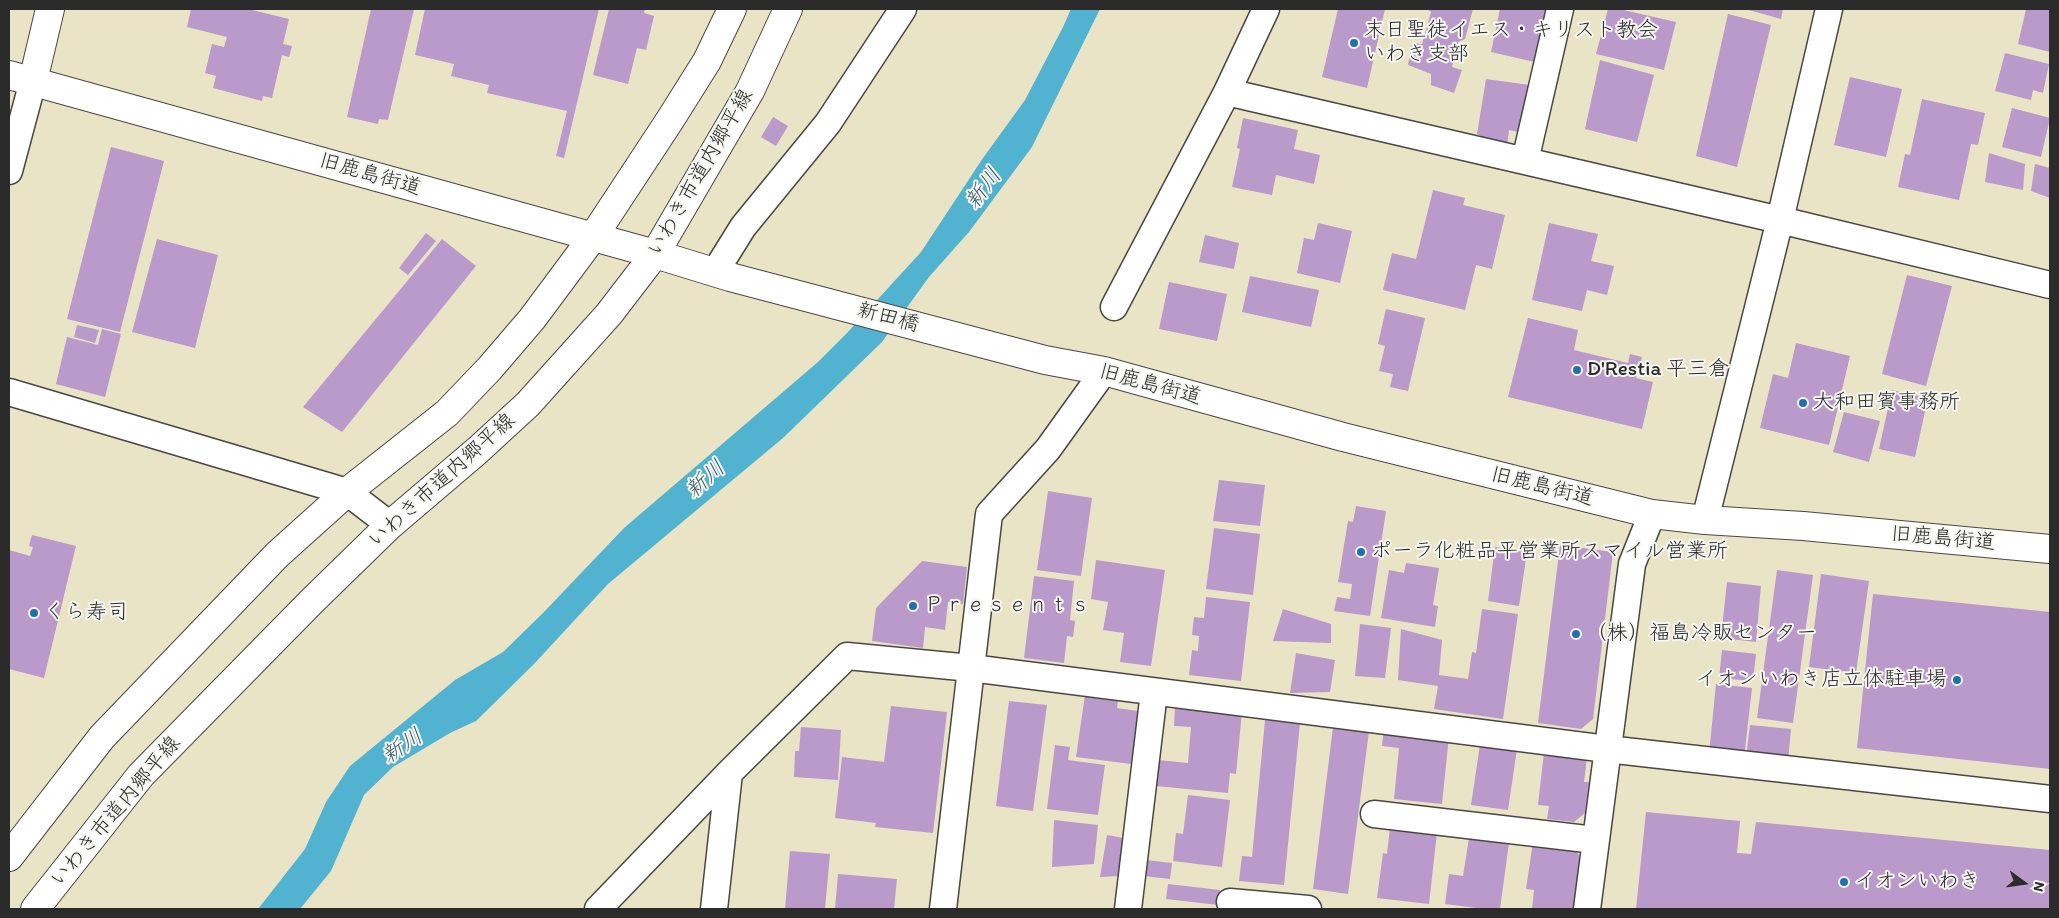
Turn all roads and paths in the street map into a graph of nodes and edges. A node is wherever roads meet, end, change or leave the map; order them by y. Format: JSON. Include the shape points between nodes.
{"nodes":[{"id":1,"x":50,"y":9,"type":"edge"},
{"id":2,"x":732,"y":9,"type":"edge"},
{"id":3,"x":788,"y":9,"type":"edge"},
{"id":4,"x":903,"y":9,"type":"edge"},
{"id":5,"x":1266,"y":9,"type":"edge"},
{"id":6,"x":1560,"y":9,"type":"edge"},
{"id":7,"x":1829,"y":9,"type":"edge"},
{"id":8,"x":21,"y":78,"type":"edge"},
{"id":9,"x":1227,"y":92,"type":"junction"},
{"id":10,"x":1525,"y":161,"type":"junction"},
{"id":11,"x":9,"y":171,"type":"edge"},
{"id":12,"x":1780,"y":220,"type":"junction"},
{"id":13,"x":592,"y":237,"type":"junction"},
{"id":14,"x":655,"y":254,"type":"junction"},
{"id":15,"x":722,"y":274,"type":"junction"},
{"id":16,"x":2050,"y":285,"type":"edge"},
{"id":17,"x":1114,"y":307,"type":"dead end"},
{"id":18,"x":1045,"y":360,"type":"joint"},
{"id":19,"x":1104,"y":371,"type":"junction"},
{"id":20,"x":9,"y":392,"type":"edge"},
{"id":21,"x":347,"y":492,"type":"junction"},
{"id":22,"x":1652,"y":514,"type":"junction"},
{"id":23,"x":1704,"y":520,"type":"junction"},
{"id":24,"x":390,"y":525,"type":"junction"},
{"id":25,"x":2050,"y":549,"type":"edge"},
{"id":26,"x":971,"y":668,"type":"junction"},
{"id":27,"x":1154,"y":692,"type":"junction"},
{"id":28,"x":1607,"y":749,"type":"junction"},
{"id":29,"x":729,"y":773,"type":"junction"},
{"id":30,"x":2050,"y":799,"type":"edge"},
{"id":31,"x":1374,"y":814,"type":"dead end"},
{"id":32,"x":1595,"y":840,"type":"junction"},
{"id":33,"x":9,"y":857,"type":"edge"},
{"id":34,"x":1230,"y":902,"type":"dead end"},
{"id":35,"x":35,"y":909,"type":"edge"},
{"id":36,"x":598,"y":909,"type":"edge"},
{"id":37,"x":714,"y":909,"type":"edge"},
{"id":38,"x":943,"y":909,"type":"edge"},
{"id":39,"x":1128,"y":909,"type":"edge"},
{"id":40,"x":1308,"y":909,"type":"edge"},
{"id":41,"x":1586,"y":909,"type":"edge"}],
"edges":[{"from":1,"to":8,"type":"street"},
{"from":2,"to":13,"type":"street","via":[[707,61]]},
{"from":3,"to":14,"type":"street","name":"いわき市道内郷平線","via":[[750,91]]},
{"from":4,"to":15,"type":"street","via":[[828,123],[743,227]]},
{"from":5,"to":9,"type":"street"},
{"from":6,"to":10,"type":"street"},
{"from":7,"to":12,"type":"street"},
{"from":8,"to":11,"type":"street"},
{"from":8,"to":13,"type":"street","name":"旧鹿島街道"},
{"from":9,"to":10,"type":"street"},
{"from":9,"to":17,"type":"street"},
{"from":10,"to":12,"type":"street"},
{"from":12,"to":16,"type":"street"},
{"from":12,"to":23,"type":"street"},
{"from":13,"to":14,"type":"street","name":"旧鹿島街道"},
{"from":13,"to":21,"type":"street","via":[[532,320],[447,413]]},
{"from":14,"to":15,"type":"street","name":"旧鹿島街道"},
{"from":14,"to":24,"type":"street","name":"いわき市道内郷平線","via":[[609,314],[528,404]]},
{"from":15,"to":18,"type":"street","name":"新田橋"},
{"from":18,"to":19,"type":"street","name":"旧鹿島街道"},
{"from":19,"to":22,"type":"street","name":"旧鹿島街道","via":[[1342,437]]},
{"from":19,"to":26,"type":"street","via":[[1048,449],[989,514]]},
{"from":20,"to":21,"type":"street"},
{"from":21,"to":24,"type":"street"},
{"from":21,"to":33,"type":"street","via":[[277,555],[102,737]]},
{"from":22,"to":23,"type":"street","name":"旧鹿島街道"},
{"from":22,"to":28,"type":"street","via":[[1632,564]]},
{"from":23,"to":25,"type":"street","name":"旧鹿島街道"},
{"from":24,"to":35,"type":"street","name":"いわき市道内郷平線","via":[[142,775]]},
{"from":26,"to":27,"type":"street"},
{"from":26,"to":29,"type":"street","via":[[847,656]]},
{"from":26,"to":38,"type":"street"},
{"from":27,"to":28,"type":"street"},
{"from":27,"to":39,"type":"street"},
{"from":28,"to":30,"type":"street"},
{"from":28,"to":32,"type":"street"},
{"from":29,"to":36,"type":"street"},
{"from":29,"to":37,"type":"street"},
{"from":31,"to":32,"type":"street"},
{"from":32,"to":41,"type":"street"},
{"from":34,"to":40,"type":"street"}]}
